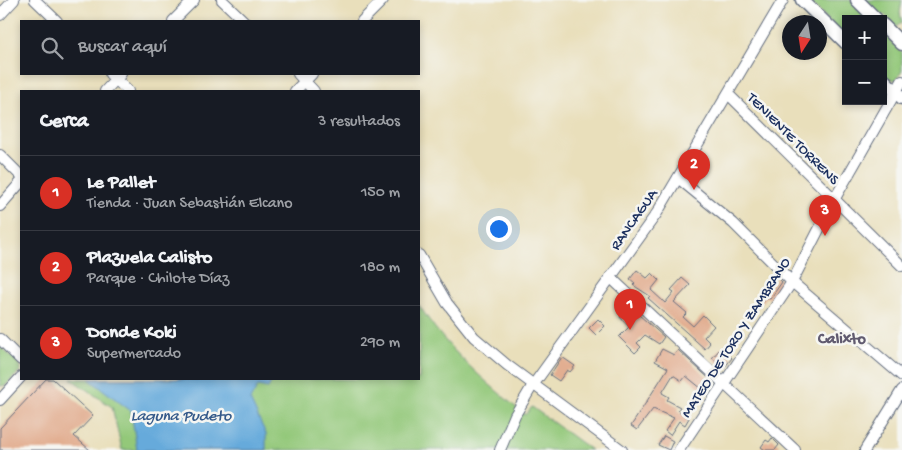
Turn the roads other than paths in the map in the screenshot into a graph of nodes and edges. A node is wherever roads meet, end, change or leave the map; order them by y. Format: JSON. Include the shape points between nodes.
{"nodes":[{"id":1,"x":14,"y":0,"type":"edge"},
{"id":2,"x":35,"y":0,"type":"edge"},
{"id":3,"x":194,"y":0,"type":"edge"},
{"id":4,"x":222,"y":0,"type":"edge"},
{"id":5,"x":383,"y":0,"type":"edge"},
{"id":6,"x":783,"y":0,"type":"edge"},
{"id":7,"x":802,"y":0,"type":"edge"},
{"id":8,"x":857,"y":0,"type":"edge"},
{"id":9,"x":0,"y":15,"type":"edge"},
{"id":10,"x":872,"y":15,"type":"edge"},
{"id":11,"x":56,"y":20,"type":"edge"},
{"id":12,"x":174,"y":20,"type":"edge"},
{"id":13,"x":243,"y":20,"type":"edge"},
{"id":14,"x":363,"y":20,"type":"edge"},
{"id":15,"x":887,"y":29,"type":"edge"},
{"id":16,"x":842,"y":39,"type":"edge"},
{"id":17,"x":902,"y":44,"type":"edge"},
{"id":18,"x":116,"y":76,"type":"edge"},
{"id":19,"x":305,"y":76,"type":"edge"},
{"id":20,"x":887,"y":82,"type":"edge"},
{"id":21,"x":106,"y":90,"type":"edge"},
{"id":22,"x":127,"y":90,"type":"edge"},
{"id":23,"x":296,"y":90,"type":"edge"},
{"id":24,"x":313,"y":90,"type":"edge"},
{"id":25,"x":900,"y":90,"type":"edge"},
{"id":26,"x":728,"y":94,"type":"junction"},
{"id":27,"x":0,"y":155,"type":"edge"},
{"id":28,"x":20,"y":175,"type":"edge"},
{"id":29,"x":678,"y":178,"type":"junction"},
{"id":30,"x":20,"y":183,"type":"edge"},
{"id":31,"x":834,"y":200,"type":"junction"},
{"id":32,"x":0,"y":206,"type":"edge"},
{"id":33,"x":420,"y":257,"type":"edge"},
{"id":34,"x":902,"y":266,"type":"edge"},
{"id":35,"x":610,"y":277,"type":"junction"},
{"id":36,"x":792,"y":282,"type":"junction"},
{"id":37,"x":0,"y":339,"type":"edge"},
{"id":38,"x":20,"y":359,"type":"edge"},
{"id":39,"x":902,"y":376,"type":"edge"},
{"id":40,"x":20,"y":378,"type":"edge"},
{"id":41,"x":535,"y":384,"type":"junction"},
{"id":42,"x":723,"y":385,"type":"junction"},
{"id":43,"x":902,"y":390,"type":"edge"},
{"id":44,"x":2,"y":394,"type":"edge"},
{"id":45,"x":500,"y":450,"type":"edge"},
{"id":46,"x":622,"y":450,"type":"edge"},
{"id":47,"x":679,"y":450,"type":"edge"},
{"id":48,"x":795,"y":450,"type":"edge"},
{"id":49,"x":865,"y":450,"type":"edge"}],
"edges":[{"from":1,"to":9,"type":"street"},
{"from":2,"to":11,"type":"street"},
{"from":3,"to":12,"type":"street"},
{"from":4,"to":13,"type":"street"},
{"from":5,"to":14,"type":"street"},
{"from":6,"to":26,"type":"street","name":"RANCAGUA"},
{"from":7,"to":16,"type":"main road"},
{"from":8,"to":10,"type":"main road"},
{"from":15,"to":17,"type":"main road"},
{"from":18,"to":21,"type":"street"},
{"from":18,"to":22,"type":"street"},
{"from":19,"to":23,"type":"street"},
{"from":19,"to":24,"type":"street"},
{"from":20,"to":25,"type":"main road"},
{"from":25,"to":31,"type":"street","name":"MATEO DE TORO Y ZAMBRANO"},
{"from":26,"to":29,"type":"street","name":"RANCAGUA"},
{"from":26,"to":31,"type":"street","name":"TENIENTE TORRENS"},
{"from":27,"to":28,"type":"street"},
{"from":29,"to":35,"type":"street","name":"RANCAGUA","via":[[657,213]]},
{"from":29,"to":36,"type":"street","via":[[754,243]]},
{"from":30,"to":32,"type":"street"},
{"from":31,"to":34,"type":"street","name":"TENIENTE TORRENS"},
{"from":31,"to":36,"type":"street","name":"MATEO DE TORO Y ZAMBRANO"},
{"from":33,"to":41,"type":"street","via":[[447,303],[474,337]]},
{"from":35,"to":41,"type":"street","name":"RANCAGUA"},
{"from":35,"to":42,"type":"street"},
{"from":36,"to":39,"type":"street"},
{"from":36,"to":42,"type":"street","name":"MATEO DE TORO Y ZAMBRANO"},
{"from":37,"to":38,"type":"street"},
{"from":40,"to":44,"type":"street"},
{"from":41,"to":45,"type":"street","name":"RANCAGUA","via":[[515,415]]},
{"from":41,"to":46,"type":"street"},
{"from":42,"to":47,"type":"street","name":"MATEO DE TORO Y ZAMBRANO"},
{"from":42,"to":48,"type":"street"},
{"from":43,"to":49,"type":"street"}]}
